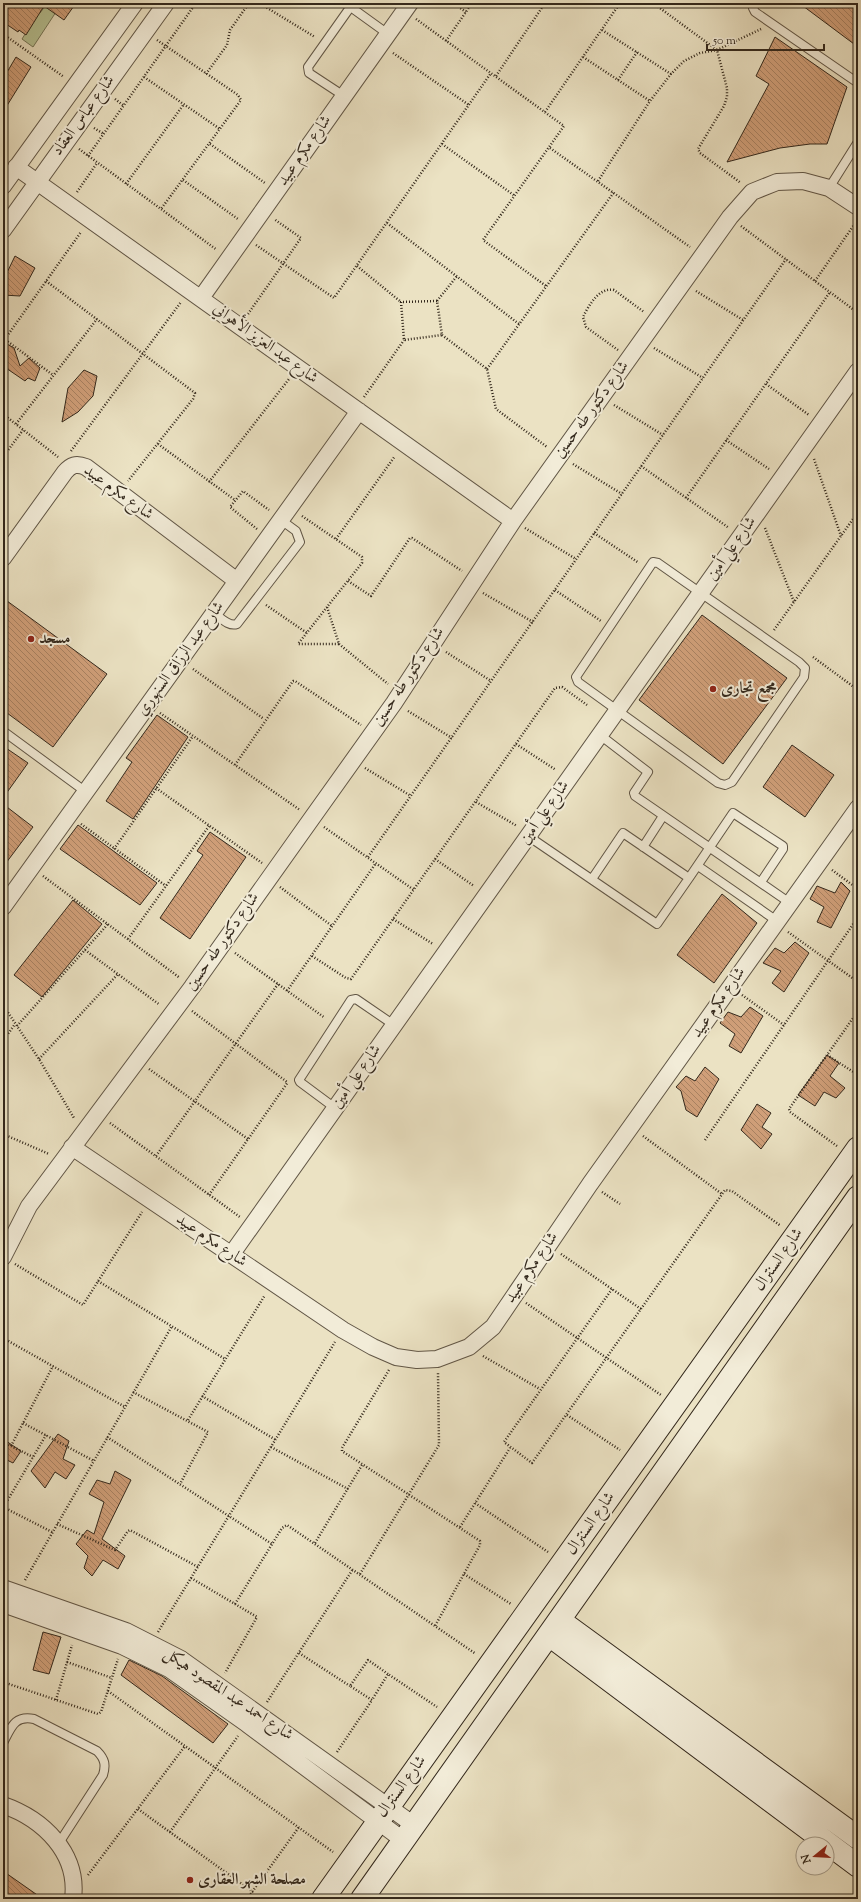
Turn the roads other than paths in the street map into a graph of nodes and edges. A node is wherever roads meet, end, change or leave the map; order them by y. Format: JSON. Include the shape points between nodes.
{"nodes":[{"id":1,"x":135,"y":3,"type":"edge"},
{"id":2,"x":166,"y":3,"type":"edge"},
{"id":3,"x":756,"y":3,"type":"edge"},
{"id":4,"x":407,"y":7,"type":"edge"},
{"id":5,"x":384,"y":39,"type":"junction"},
{"id":6,"x":858,"y":83,"type":"edge"},
{"id":7,"x":344,"y":96,"type":"junction"},
{"id":8,"x":858,"y":142,"type":"edge"},
{"id":9,"x":16,"y":167,"type":"junction"},
{"id":10,"x":37,"y":182,"type":"junction"},
{"id":11,"x":3,"y":186,"type":"edge"},
{"id":12,"x":829,"y":188,"type":"junction"},
{"id":13,"x":858,"y":207,"type":"edge"},
{"id":14,"x":3,"y":230,"type":"edge"},
{"id":15,"x":195,"y":295,"type":"junction"},
{"id":16,"x":858,"y":371,"type":"edge"},
{"id":17,"x":358,"y":410,"type":"junction"},
{"id":18,"x":286,"y":514,"type":"junction"},
{"id":19,"x":513,"y":521,"type":"junction"},
{"id":20,"x":3,"y":558,"type":"edge"},
{"id":21,"x":237,"y":581,"type":"junction"},
{"id":22,"x":701,"y":592,"type":"junction"},
{"id":23,"x":214,"y":613,"type":"junction"},
{"id":24,"x":614,"y":716,"type":"junction"},
{"id":25,"x":3,"y":731,"type":"edge"},
{"id":26,"x":600,"y":735,"type":"junction"},
{"id":27,"x":86,"y":792,"type":"junction"},
{"id":28,"x":858,"y":808,"type":"edge"},
{"id":29,"x":663,"y":816,"type":"junction"},
{"id":30,"x":529,"y":835,"type":"junction"},
{"id":31,"x":643,"y":847,"type":"junction"},
{"id":32,"x":710,"y":848,"type":"junction"},
{"id":33,"x":698,"y":866,"type":"junction"},
{"id":34,"x":592,"y":878,"type":"junction"},
{"id":35,"x":689,"y":878,"type":"junction"},
{"id":36,"x":761,"y":882,"type":"junction"},
{"id":37,"x":790,"y":903,"type":"junction"},
{"id":38,"x":3,"y":907,"type":"edge"},
{"id":39,"x":777,"y":922,"type":"junction"},
{"id":40,"x":394,"y":1025,"type":"junction"},
{"id":41,"x":335,"y":1108,"type":"junction"},
{"id":42,"x":855,"y":1152,"type":"edge"},
{"id":43,"x":67,"y":1153,"type":"junction"},
{"id":44,"x":858,"y":1197,"type":"edge"},
{"id":45,"x":231,"y":1255,"type":"junction"},
{"id":46,"x":6,"y":1259,"type":"edge"},
{"id":47,"x":10,"y":1591,"type":"edge"},
{"id":48,"x":3,"y":1604,"type":"edge"},
{"id":49,"x":554,"y":1627,"type":"junction"},
{"id":50,"x":253,"y":1719,"type":"junction"},
{"id":51,"x":3,"y":1743,"type":"edge"},
{"id":52,"x":3,"y":1805,"type":"edge"},
{"id":53,"x":383,"y":1814,"type":"junction"},
{"id":54,"x":408,"y":1833,"type":"junction"},
{"id":55,"x":858,"y":1838,"type":"edge"},
{"id":56,"x":59,"y":1843,"type":"junction"},
{"id":57,"x":858,"y":1866,"type":"edge"},
{"id":58,"x":74,"y":1896,"type":"edge"},
{"id":59,"x":323,"y":1899,"type":"edge"},
{"id":60,"x":362,"y":1899,"type":"edge"}],
"edges":[{"from":1,"to":9,"type":"street","name":"شارع عباس العقاد"},
{"from":2,"to":10,"type":"street","name":"شارع عباس العقاد"},
{"from":3,"to":6,"type":"lane","via":[[753,8],[755,12]]},
{"from":4,"to":5,"type":"street","name":"شارع مكرم عبيد"},
{"from":5,"to":7,"type":"street","name":"شارع مكرم عبيد"},
{"from":5,"to":7,"type":"lane","via":[[350,8],[308,70]]},
{"from":7,"to":15,"type":"street","name":"شارع مكرم عبيد","via":[[229,258]]},
{"from":8,"to":12,"type":"lane"},
{"from":9,"to":10,"type":"street","name":"شارع عبد العزيز الأهواني"},
{"from":9,"to":11,"type":"street","name":"شارع عباس العقاد"},
{"from":10,"to":14,"type":"street","name":"شارع عباس العقاد"},
{"from":10,"to":15,"type":"street","name":"شارع عبد العزيز الأهواني"},
{"from":12,"to":13,"type":"street","name":"شارع دكتور طه حسين"},
{"from":12,"to":19,"type":"street","name":"شارع دكتور طه حسين","via":[[804,181],[777,182],[752,192],[702,256]]},
{"from":15,"to":17,"type":"street","name":"شارع عبد العزيز الأهواني"},
{"from":16,"to":22,"type":"street","name":"شارع علي أمين"},
{"from":17,"to":18,"type":"street","name":"شارع عبد الرزاق السنهوري"},
{"from":17,"to":19,"type":"street","name":"شارع عبد العزيز الأهواني"},
{"from":18,"to":21,"type":"street","name":"شارع عبد الرزاق السنهوري"},
{"from":18,"to":23,"type":"lane","via":[[300,542],[237,624],[228,623]]},
{"from":19,"to":43,"type":"street","name":"شارع دكتور طه حسين","via":[[373,733],[192,987]]},
{"from":20,"to":21,"type":"street","name":"شارع مكرم عبيد","via":[[67,463],[78,464],[86,467]]},
{"from":21,"to":23,"type":"street","name":"شارع عبد الرزاق السنهوري"},
{"from":22,"to":24,"type":"street","name":"شارع علي أمين"},
{"from":22,"to":24,"type":"lane","via":[[658,563],[653,562],[648,568],[576,677],[578,682]]},
{"from":22,"to":24,"type":"lane","via":[[800,662],[804,668],[804,677],[732,782],[718,784]]},
{"from":23,"to":27,"type":"street","name":"شارع عبد الرزاق السنهوري"},
{"from":24,"to":26,"type":"street","name":"شارع علي أمين"},
{"from":25,"to":27,"type":"lane"},
{"from":26,"to":29,"type":"lane","via":[[648,772],[635,795]]},
{"from":26,"to":30,"type":"street","name":"شارع علي أمين"},
{"from":27,"to":38,"type":"street","name":"شارع عبد الرزاق السنهوري"},
{"from":28,"to":37,"type":"street","name":"شارع مكرم عبيد"},
{"from":29,"to":31,"type":"lane"},
{"from":29,"to":32,"type":"lane"},
{"from":30,"to":34,"type":"lane"},
{"from":30,"to":40,"type":"street","name":"شارع علي أمين"},
{"from":31,"to":34,"type":"lane","via":[[622,833]]},
{"from":31,"to":35,"type":"lane"},
{"from":32,"to":33,"type":"lane"},
{"from":32,"to":36,"type":"lane"},
{"from":32,"to":36,"type":"lane","via":[[734,813],[783,846]]},
{"from":33,"to":35,"type":"lane"},
{"from":33,"to":39,"type":"lane"},
{"from":34,"to":35,"type":"lane","via":[[657,924]]},
{"from":36,"to":37,"type":"lane"},
{"from":37,"to":39,"type":"street","name":"شارع مكرم عبيد"},
{"from":39,"to":45,"type":"street","name":"شارع مكرم عبيد","via":[[590,1184],[493,1327],[469,1347],[437,1359],[396,1357],[342,1330]]},
{"from":40,"to":41,"type":"street","name":"شارع علي أمين"},
{"from":40,"to":41,"type":"lane","via":[[353,999],[299,1080]]},
{"from":41,"to":45,"type":"street","name":"شارع علي أمين"},
{"from":42,"to":53,"type":"street","name":"شارع السنترال"},
{"from":43,"to":45,"type":"street","name":"شارع مكرم عبيد","via":[[150,1200]]},
{"from":43,"to":46,"type":"street","name":"شارع دكتور طه حسين","via":[[29,1206]]},
{"from":44,"to":49,"type":"street","name":"شارع السنترال"},
{"from":47,"to":50,"type":"street","name":"شارع احمد عبد المقصود هيكل","via":[[126,1631],[181,1659],[218,1685]]},
{"from":48,"to":50,"type":"street","name":"شارع احمد عبد المقصود هيكل","via":[[122,1646],[168,1669]]},
{"from":49,"to":54,"type":"street","name":"شارع السنترال"},
{"from":49,"to":55,"type":"street"},
{"from":49,"to":57,"type":"street"},
{"from":50,"to":53,"type":"street","name":"شارع احمد عبد المقصود هيكل"},
{"from":50,"to":53,"type":"street","name":"شارع احمد عبد المقصود هيكل","via":[[329,1764]]},
{"from":51,"to":56,"type":"lane","via":[[17,1720],[25,1717],[34,1719],[97,1751],[103,1758],[103,1775]]},
{"from":52,"to":56,"type":"street","via":[[18,1810],[40,1823]]},
{"from":53,"to":54,"type":"street","name":"شارع احمد عبد المقصود هيكل"},
{"from":53,"to":59,"type":"street","name":"شارع السنترال"},
{"from":54,"to":60,"type":"street","name":"شارع السنترال"},
{"from":56,"to":58,"type":"street","via":[[70,1867]]}]}
